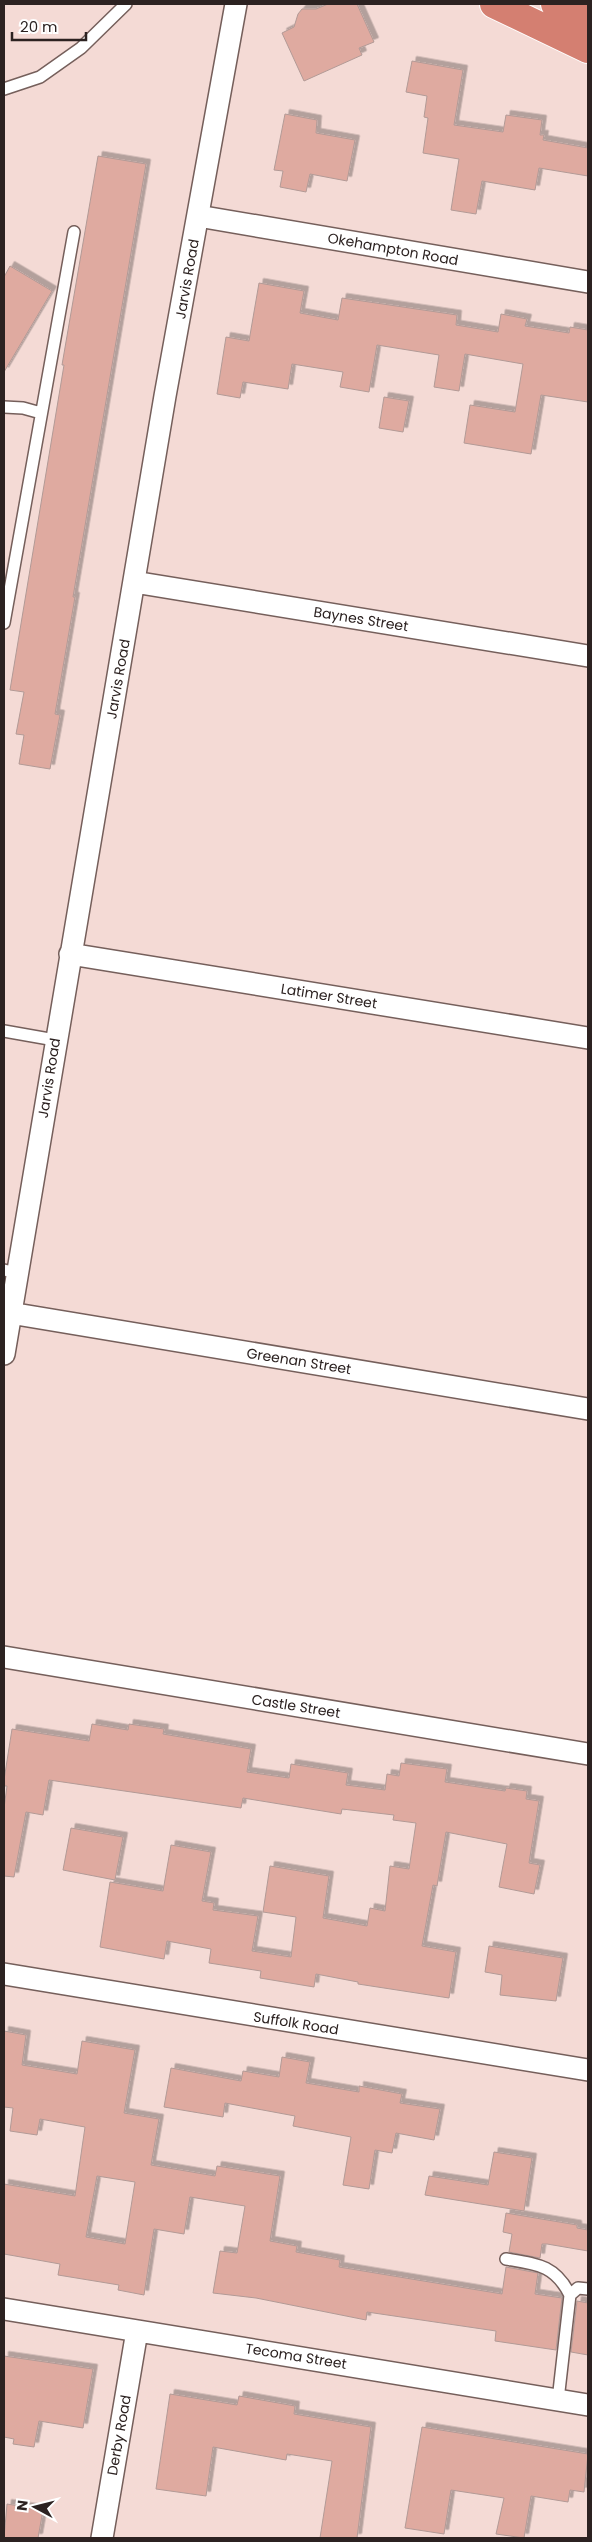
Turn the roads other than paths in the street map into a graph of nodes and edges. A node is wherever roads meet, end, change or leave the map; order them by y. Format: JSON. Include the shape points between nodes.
{"nodes":[{"id":1,"x":126,"y":4,"type":"edge"},
{"id":2,"x":236,"y":4,"type":"edge"},
{"id":3,"x":494,"y":4,"type":"edge"},
{"id":4,"x":555,"y":4,"type":"edge"},
{"id":5,"x":588,"y":19,"type":"edge"},
{"id":6,"x":588,"y":49,"type":"edge"},
{"id":7,"x":4,"y":89,"type":"edge"},
{"id":8,"x":198,"y":216,"type":"junction"},
{"id":9,"x":74,"y":232,"type":"dead end"},
{"id":10,"x":588,"y":282,"type":"edge"},
{"id":11,"x":4,"y":407,"type":"edge"},
{"id":12,"x":41,"y":413,"type":"junction"},
{"id":13,"x":134,"y":582,"type":"junction"},
{"id":14,"x":4,"y":621,"type":"edge"},
{"id":15,"x":588,"y":656,"type":"edge"},
{"id":16,"x":70,"y":954,"type":"junction"},
{"id":17,"x":4,"y":1031,"type":"edge"},
{"id":18,"x":588,"y":1038,"type":"edge"},
{"id":19,"x":55,"y":1040,"type":"junction"},
{"id":20,"x":10,"y":1272,"type":"edge"},
{"id":21,"x":10,"y":1313,"type":"junction"},
{"id":22,"x":4,"y":1354,"type":"edge"},
{"id":23,"x":588,"y":1410,"type":"edge"},
{"id":24,"x":4,"y":1657,"type":"edge"},
{"id":25,"x":588,"y":1754,"type":"edge"},
{"id":26,"x":4,"y":1974,"type":"edge"},
{"id":27,"x":588,"y":2070,"type":"edge"},
{"id":28,"x":506,"y":2259,"type":"dead end"},
{"id":29,"x":588,"y":2289,"type":"edge"},
{"id":30,"x":570,"y":2295,"type":"junction"},
{"id":31,"x":4,"y":2309,"type":"edge"},
{"id":32,"x":137,"y":2331,"type":"junction"},
{"id":33,"x":558,"y":2400,"type":"junction"},
{"id":34,"x":588,"y":2405,"type":"edge"},
{"id":35,"x":102,"y":2538,"type":"edge"}],
"edges":[{"from":1,"to":7,"type":"lane","via":[[81,48],[40,77]]},
{"from":2,"to":8,"type":"street","name":"Jarvis Road"},
{"from":3,"to":6,"type":"highway"},
{"from":4,"to":5,"type":"highway"},
{"from":8,"to":10,"type":"street","name":"Okehampton Road"},
{"from":8,"to":13,"type":"street","name":"Jarvis Road"},
{"from":9,"to":12,"type":"lane"},
{"from":11,"to":12,"type":"lane"},
{"from":12,"to":14,"type":"lane"},
{"from":13,"to":15,"type":"street","name":"Baynes Street"},
{"from":13,"to":16,"type":"street","name":"Jarvis Road"},
{"from":16,"to":18,"type":"street","name":"Latimer Street"},
{"from":16,"to":19,"type":"street","name":"Jarvis Road"},
{"from":17,"to":19,"type":"lane"},
{"from":19,"to":20,"type":"street","name":"Jarvis Road"},
{"from":20,"to":21,"type":"street","name":"Jarvis Road"},
{"from":21,"to":22,"type":"street","name":"Jarvis Road"},
{"from":21,"to":23,"type":"street","name":"Greenan Street"},
{"from":24,"to":25,"type":"street","name":"Castle Street"},
{"from":26,"to":27,"type":"street","name":"Suffolk Road"},
{"from":28,"to":30,"type":"lane","via":[[550,2269],[562,2280]]},
{"from":29,"to":30,"type":"lane","via":[[578,2288]]},
{"from":30,"to":33,"type":"lane"},
{"from":31,"to":32,"type":"street","name":"Tecoma Street"},
{"from":32,"to":33,"type":"street","name":"Tecoma Street"},
{"from":32,"to":35,"type":"street","name":"Derby Road"},
{"from":33,"to":34,"type":"street","name":"Tecoma Street"}]}
